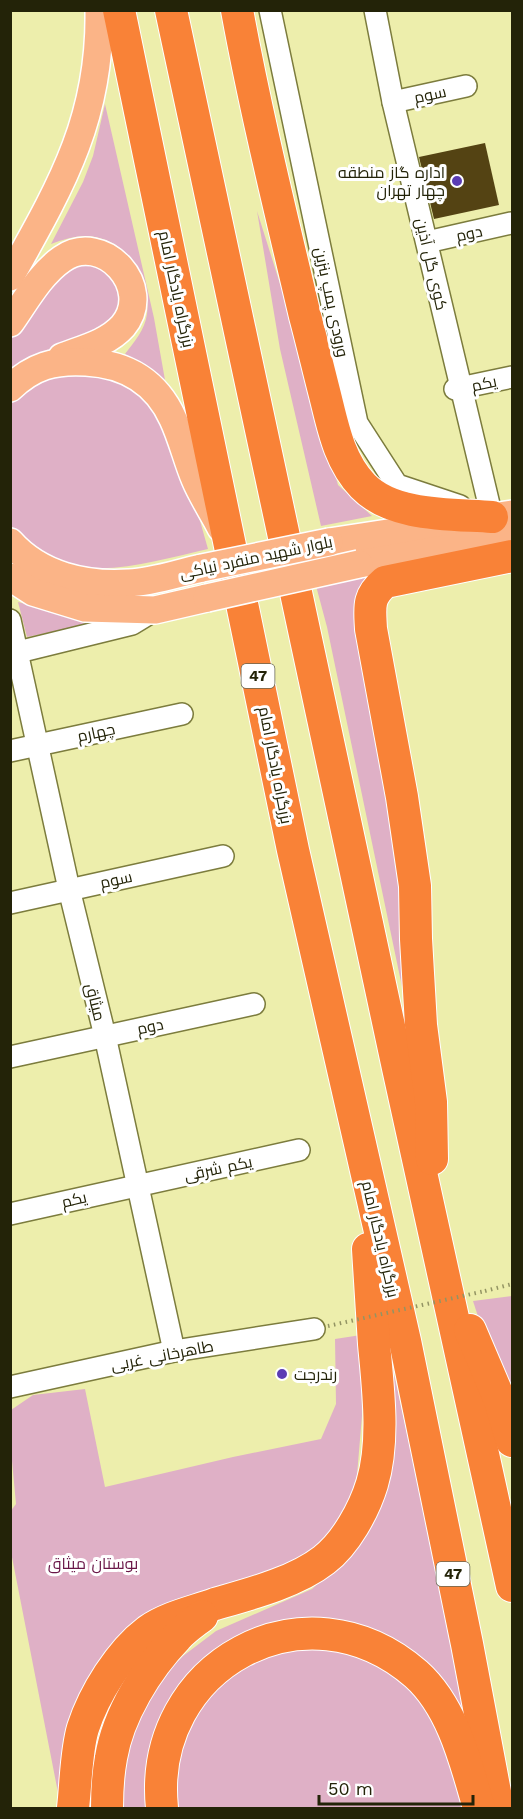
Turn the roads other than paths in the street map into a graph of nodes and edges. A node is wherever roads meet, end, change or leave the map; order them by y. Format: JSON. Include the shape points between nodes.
{"nodes":[{"id":1,"x":99,"y":10,"type":"edge"},
{"id":2,"x":119,"y":10,"type":"edge"},
{"id":3,"x":171,"y":10,"type":"edge"},
{"id":4,"x":237,"y":10,"type":"edge"},
{"id":5,"x":270,"y":10,"type":"edge"},
{"id":6,"x":375,"y":10,"type":"edge"},
{"id":7,"x":466,"y":86,"type":"dead end"},
{"id":8,"x":393,"y":102,"type":"junction"},
{"id":9,"x":511,"y":223,"type":"dead end"},
{"id":10,"x":427,"y":242,"type":"junction"},
{"id":11,"x":10,"y":277,"type":"edge"},
{"id":12,"x":10,"y":323,"type":"edge"},
{"id":13,"x":47,"y":363,"type":"junction"},
{"id":14,"x":513,"y":377,"type":"edge"},
{"id":15,"x":10,"y":388,"type":"edge"},
{"id":16,"x":458,"y":389,"type":"junction"},
{"id":17,"x":506,"y":522,"type":"edge"},
{"id":18,"x":228,"y":540,"type":"junction"},
{"id":19,"x":10,"y":542,"type":"edge"},
{"id":20,"x":513,"y":556,"type":"edge"},
{"id":21,"x":10,"y":577,"type":"edge"},
{"id":22,"x":155,"y":610,"type":"junction"},
{"id":23,"x":10,"y":620,"type":"edge"},
{"id":24,"x":15,"y":654,"type":"edge"},
{"id":25,"x":182,"y":714,"type":"dead end"},
{"id":26,"x":39,"y":744,"type":"junction"},
{"id":27,"x":10,"y":751,"type":"edge"},
{"id":28,"x":222,"y":856,"type":"dead end"},
{"id":29,"x":69,"y":889,"type":"junction"},
{"id":30,"x":10,"y":903,"type":"edge"},
{"id":31,"x":254,"y":1004,"type":"dead end"},
{"id":32,"x":105,"y":1036,"type":"junction"},
{"id":33,"x":10,"y":1057,"type":"edge"},
{"id":34,"x":299,"y":1150,"type":"dead end"},
{"id":35,"x":362,"y":1156,"type":"junction"},
{"id":36,"x":137,"y":1185,"type":"junction"},
{"id":37,"x":10,"y":1214,"type":"edge"},
{"id":38,"x":437,"y":1243,"type":"junction"},
{"id":39,"x":321,"y":1327,"type":"road end"},
{"id":40,"x":174,"y":1351,"type":"junction"},
{"id":41,"x":10,"y":1387,"type":"edge"},
{"id":42,"x":513,"y":1441,"type":"edge"},
{"id":43,"x":513,"y":1586,"type":"edge"},
{"id":44,"x":216,"y":1604,"type":"junction"},
{"id":45,"x":73,"y":1809,"type":"edge"},
{"id":46,"x":107,"y":1809,"type":"edge"},
{"id":47,"x":162,"y":1809,"type":"edge"},
{"id":48,"x":479,"y":1809,"type":"edge"},
{"id":49,"x":498,"y":1809,"type":"edge"}],
"edges":[{"from":1,"to":11,"type":"main road","via":[[93,91],[77,147],[52,204]]},
{"from":2,"to":18,"type":"highway","name":"بزرگراه یادگار امام","number":"47"},
{"from":3,"to":38,"type":"highway"},
{"from":4,"to":17,"type":"highway","via":[[306,319],[337,441],[349,468],[364,487],[393,505]]},
{"from":5,"to":17,"type":"street","name":"ورودی پمپ بنزین","via":[[357,423],[397,485]]},
{"from":6,"to":8,"type":"street","name":"کوی گل آذین"},
{"from":7,"to":8,"type":"street","name":"سوم"},
{"from":8,"to":10,"type":"street","name":"کوی گل آذین"},
{"from":9,"to":10,"type":"street","name":"دوم"},
{"from":10,"to":16,"type":"street","name":"کوی گل آذین"},
{"from":12,"to":13,"type":"main road","via":[[51,267],[63,258],[96,253],[125,271],[132,307],[123,326],[101,342]]},
{"from":13,"to":15,"type":"main road","name":"بلوار شهید منفرد نیاکی"},
{"from":13,"to":18,"type":"main road","name":"بلوار شهید منفرد نیاکی","via":[[107,363],[142,380],[172,417],[195,481]]},
{"from":14,"to":16,"type":"street","name":"یکم"},
{"from":16,"to":17,"type":"street","name":"کوی گل آذین"},
{"from":17,"to":19,"type":"main road","name":"بلوار شهید منفرد نیاکی","bridge":true,"via":[[329,542],[130,583],[88,583],[52,573]]},
{"from":17,"to":22,"type":"main road","name":"بلوار شهید منفرد نیاکی","bridge":true,"via":[[359,564]]},
{"from":18,"to":35,"type":"highway","name":"بزرگراه یادگار امام","number":"47"},
{"from":20,"to":38,"type":"highway","via":[[385,582],[376,589],[369,604],[415,886]]},
{"from":21,"to":22,"type":"main road","name":"بلوار شهید منفرد نیاکی","via":[[33,592],[84,608]]},
{"from":22,"to":24,"type":"street","via":[[132,624]]},
{"from":23,"to":24,"type":"street","name":"میثاق"},
{"from":24,"to":26,"type":"street","name":"میثاق"},
{"from":25,"to":26,"type":"street","name":"چهارم"},
{"from":26,"to":27,"type":"street","name":"چهارم"},
{"from":26,"to":29,"type":"street","name":"میثاق"},
{"from":28,"to":29,"type":"street","name":"سوم"},
{"from":29,"to":30,"type":"street","name":"سوم"},
{"from":29,"to":32,"type":"street","name":"میثاق"},
{"from":31,"to":32,"type":"street","name":"دوم"},
{"from":32,"to":33,"type":"street","name":"دوم"},
{"from":32,"to":36,"type":"street","name":"میثاق"},
{"from":34,"to":36,"type":"street","name":"یکم شرقی"},
{"from":35,"to":44,"type":"highway","via":[[379,1398],[372,1484],[345,1537],[325,1560],[297,1576]]},
{"from":35,"to":49,"type":"highway","name":"بزرگراه یادگار امام","number":"47","via":[[405,1341]]},
{"from":36,"to":37,"type":"street","name":"یکم"},
{"from":36,"to":40,"type":"street","name":"میثاق"},
{"from":38,"to":42,"type":"highway"},
{"from":38,"to":43,"type":"highway"},
{"from":39,"to":40,"type":"street","name":"طاهرخانی غربی"},
{"from":40,"to":41,"type":"street","name":"طاهرخانی غربی"},
{"from":44,"to":45,"type":"highway","via":[[175,1616],[148,1631],[111,1671],[83,1729]]},
{"from":44,"to":46,"type":"highway","via":[[177,1636],[129,1704],[111,1756]]},
{"from":47,"to":48,"type":"highway","via":[[161,1774],[166,1744],[178,1714],[194,1690],[211,1672],[248,1648],[298,1634],[332,1634],[361,1641],[386,1651],[417,1675],[440,1703],[459,1742]]}]}
